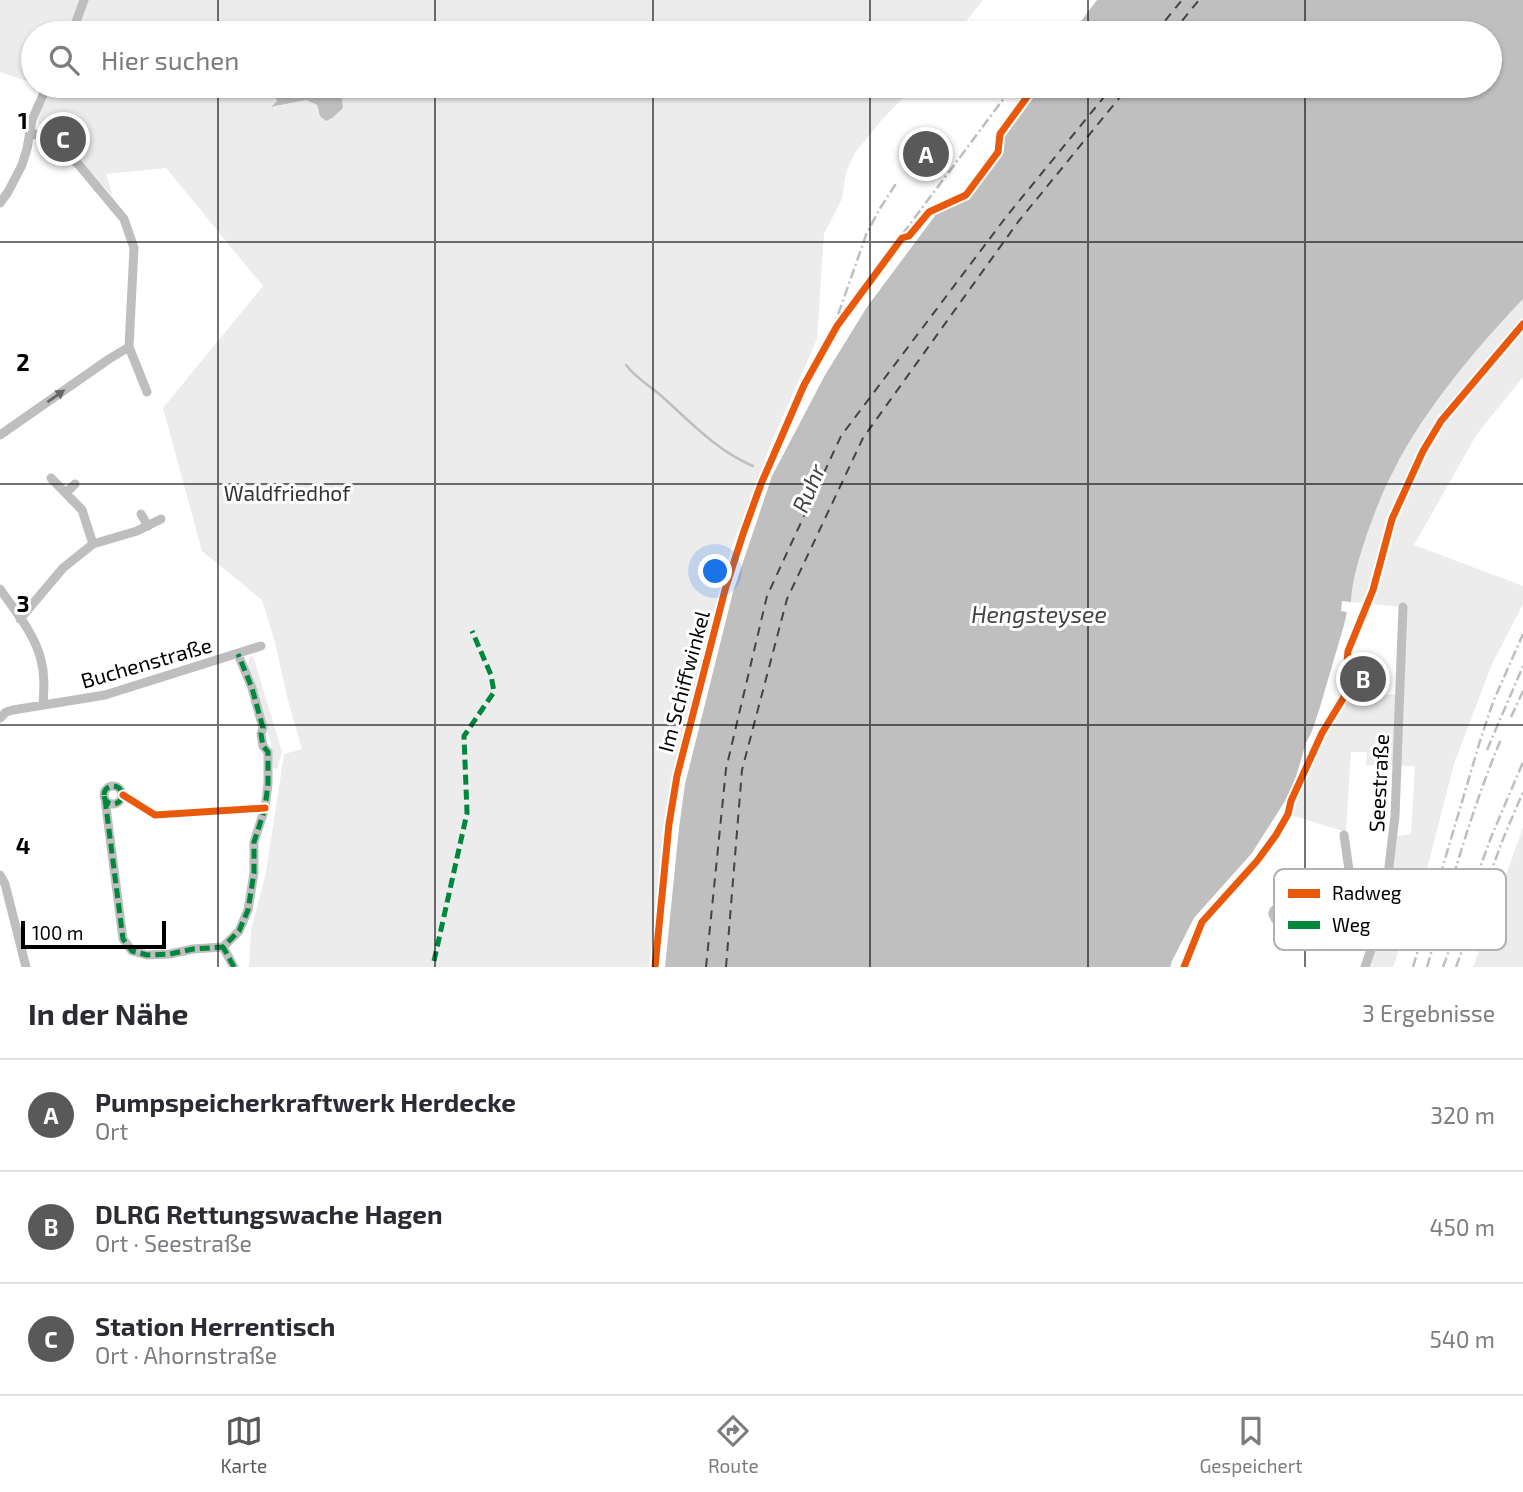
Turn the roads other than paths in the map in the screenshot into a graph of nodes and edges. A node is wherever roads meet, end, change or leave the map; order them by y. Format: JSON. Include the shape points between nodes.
{"nodes":[{"id":1,"x":84,"y":0,"type":"edge"},
{"id":2,"x":76,"y":21,"type":"edge"},
{"id":3,"x":41,"y":98,"type":"edge"},
{"id":4,"x":31,"y":132,"type":"junction"},
{"id":5,"x":0,"y":202,"type":"edge"},
{"id":6,"x":902,"y":238,"type":"dead end"},
{"id":7,"x":129,"y":347,"type":"junction"},
{"id":8,"x":147,"y":392,"type":"dead end"},
{"id":9,"x":0,"y":435,"type":"edge"},
{"id":10,"x":51,"y":478,"type":"dead end"},
{"id":11,"x":75,"y":484,"type":"dead end"},
{"id":12,"x":66,"y":493,"type":"junction"},
{"id":13,"x":141,"y":514,"type":"dead end"},
{"id":14,"x":161,"y":519,"type":"dead end"},
{"id":15,"x":148,"y":526,"type":"junction"},
{"id":16,"x":93,"y":544,"type":"junction"},
{"id":17,"x":0,"y":589,"type":"edge"},
{"id":18,"x":1403,"y":607,"type":"dead end"},
{"id":19,"x":20,"y":619,"type":"junction"},
{"id":20,"x":261,"y":646,"type":"dead end"},
{"id":21,"x":238,"y":654,"type":"junction"},
{"id":22,"x":43,"y":704,"type":"junction"},
{"id":23,"x":0,"y":718,"type":"edge"},
{"id":24,"x":0,"y":726,"type":"edge"},
{"id":25,"x":105,"y":799,"type":"dead end"},
{"id":26,"x":1344,"y":835,"type":"dead end"},
{"id":27,"x":1349,"y":869,"type":"edge"},
{"id":28,"x":1389,"y":869,"type":"edge"},
{"id":29,"x":0,"y":875,"type":"edge"},
{"id":30,"x":223,"y":947,"type":"junction"},
{"id":31,"x":1371,"y":950,"type":"edge"},
{"id":32,"x":26,"y":967,"type":"edge"},
{"id":33,"x":234,"y":967,"type":"edge"},
{"id":34,"x":655,"y":967,"type":"edge"},
{"id":35,"x":1364,"y":967,"type":"edge"}],
"edges":[{"from":1,"to":2,"type":"street"},
{"from":3,"to":4,"type":"street"},
{"from":4,"to":5,"type":"street","via":[[22,165]]},
{"from":4,"to":7,"type":"street","via":[[79,165],[124,219],[134,248]]},
{"from":6,"to":34,"type":"street","name":"Im Schiffwinkel","via":[[837,327],[804,385],[743,534],[677,776]]},
{"from":7,"to":8,"type":"street"},
{"from":9,"to":7,"type":"street","one_way":true},
{"from":10,"to":12,"type":"street"},
{"from":11,"to":12,"type":"street"},
{"from":12,"to":16,"type":"street","via":[[82,510]]},
{"from":13,"to":15,"type":"street"},
{"from":14,"to":15,"type":"street"},
{"from":15,"to":16,"type":"street"},
{"from":16,"to":19,"type":"street","via":[[63,568]]},
{"from":17,"to":19,"type":"street"},
{"from":18,"to":28,"type":"street","name":"Seestraße"},
{"from":19,"to":22,"type":"street","via":[[41,660]]},
{"from":20,"to":21,"type":"street","name":"Buchenstraße"},
{"from":21,"to":22,"type":"street","name":"Buchenstraße","via":[[105,695]]},
{"from":21,"to":30,"type":"street","via":[[263,728],[268,784],[254,842],[248,911],[239,931]]},
{"from":22,"to":23,"type":"street","name":"Buchenstraße","via":[[6,712]]},
{"from":23,"to":24,"type":"street"},
{"from":25,"to":30,"type":"street","via":[[123,939],[132,951],[170,954]]},
{"from":26,"to":27,"type":"street","name":"Seestraße"},
{"from":29,"to":32,"type":"street"},
{"from":30,"to":33,"type":"street"},
{"from":31,"to":35,"type":"street","name":"Seestraße"}]}
